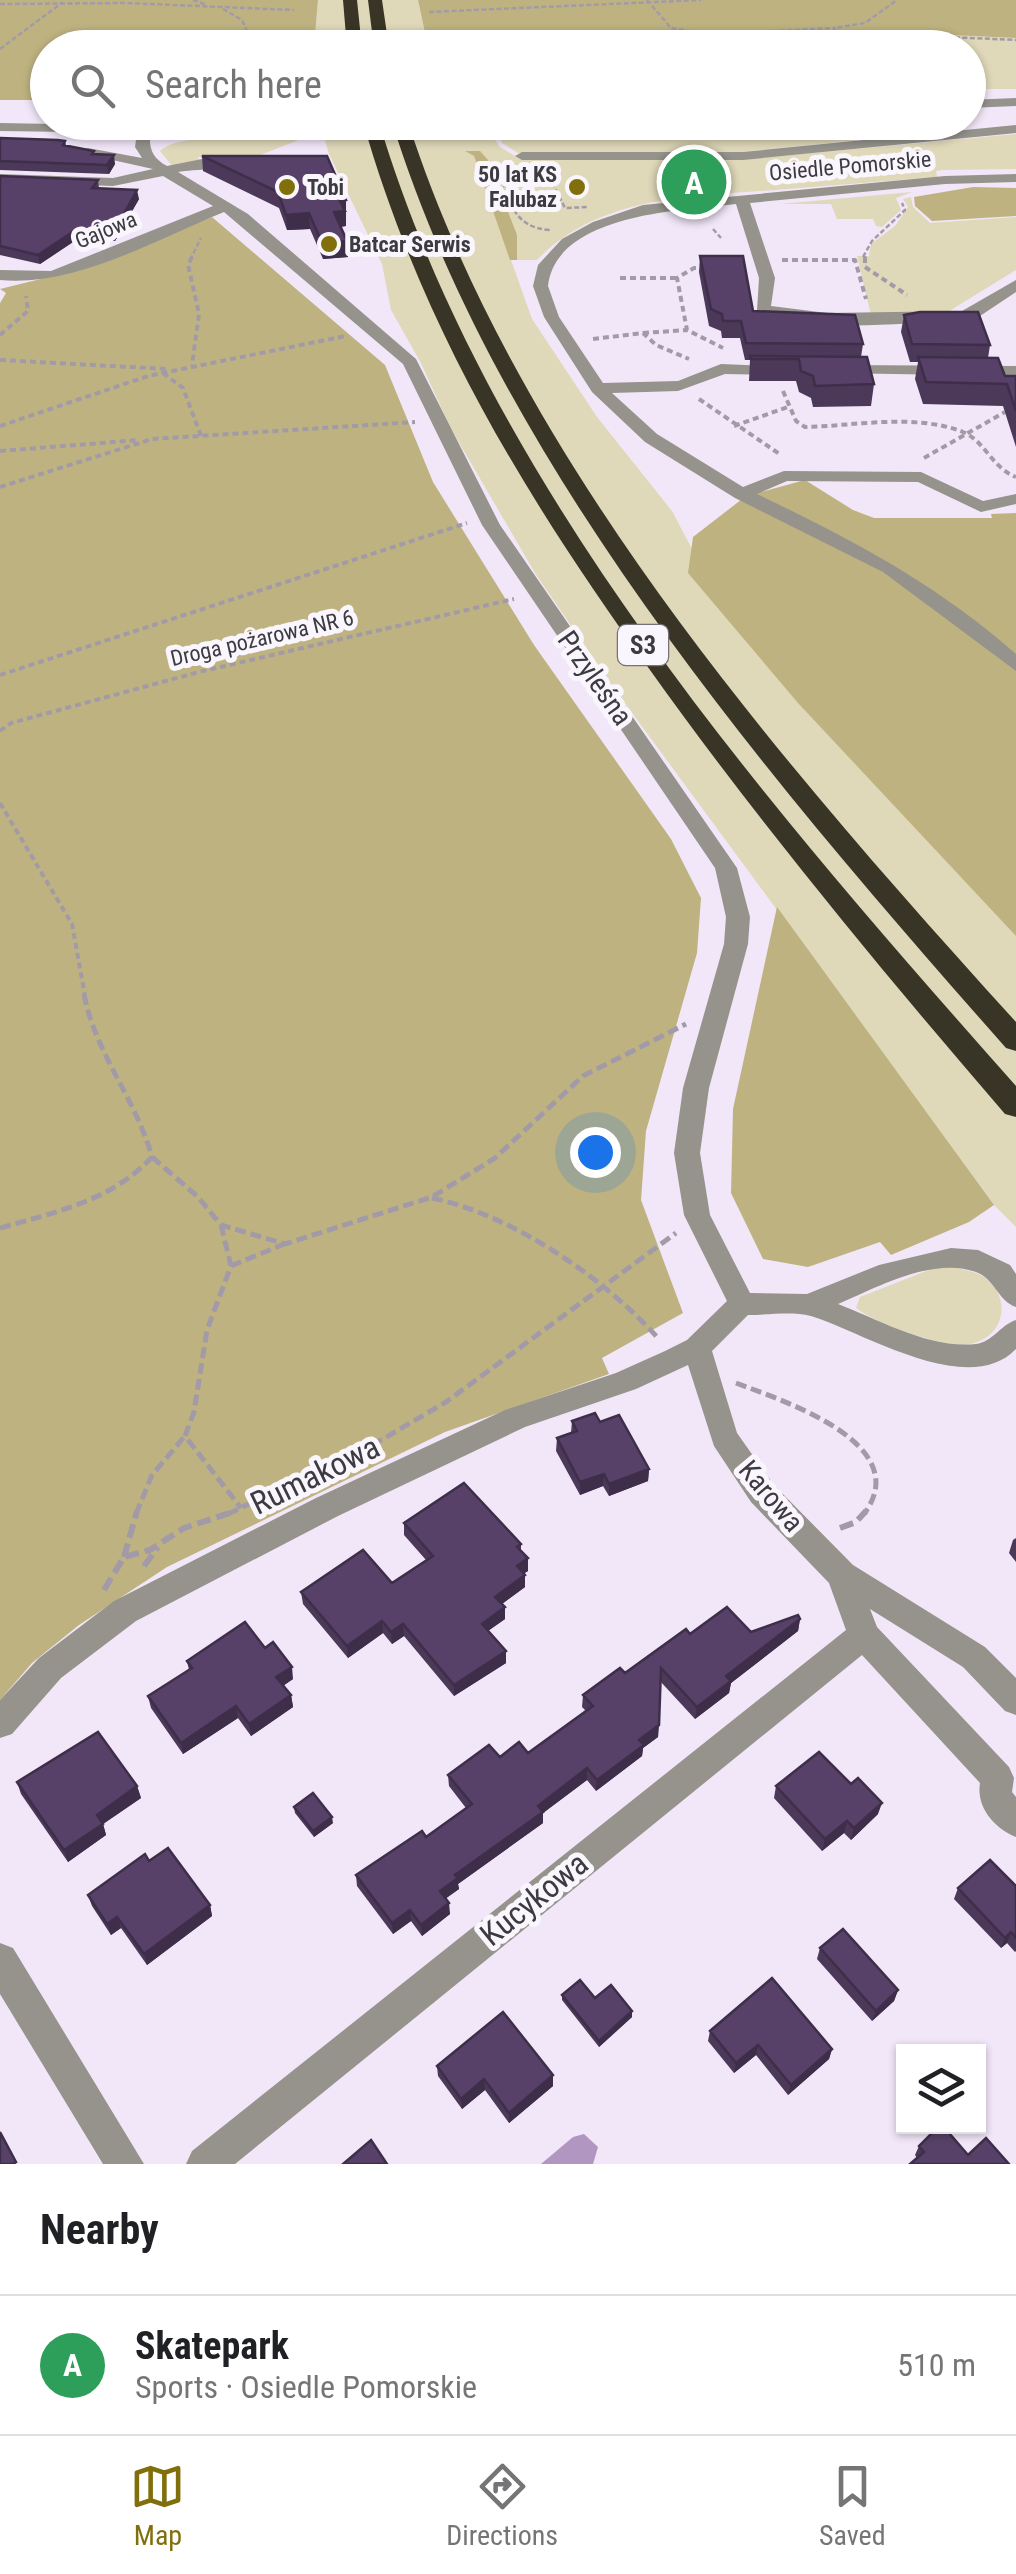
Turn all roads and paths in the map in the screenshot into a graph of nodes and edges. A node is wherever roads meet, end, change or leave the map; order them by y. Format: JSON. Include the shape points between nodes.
{"nodes":[{"id":1,"x":193,"y":0,"type":"edge"},
{"id":2,"x":350,"y":0,"type":"edge"},
{"id":3,"x":375,"y":0,"type":"edge"},
{"id":4,"x":647,"y":0,"type":"edge"},
{"id":5,"x":701,"y":0,"type":"edge"},
{"id":6,"x":898,"y":0,"type":"edge"},
{"id":7,"x":62,"y":1,"type":"edge"},
{"id":8,"x":0,"y":4,"type":"edge"},
{"id":9,"x":654,"y":4,"type":"junction"},
{"id":10,"x":222,"y":8,"type":"junction"},
{"id":11,"x":294,"y":10,"type":"dead end"},
{"id":12,"x":429,"y":12,"type":"dead end"},
{"id":13,"x":671,"y":28,"type":"joint"},
{"id":14,"x":246,"y":30,"type":"edge"},
{"id":15,"x":353,"y":30,"type":"edge"},
{"id":16,"x":379,"y":30,"type":"edge"},
{"id":17,"x":682,"y":30,"type":"edge"},
{"id":18,"x":837,"y":30,"type":"edge"},
{"id":19,"x":0,"y":38,"type":"edge"},
{"id":20,"x":986,"y":39,"type":"edge"},
{"id":21,"x":1016,"y":40,"type":"edge"},
{"id":22,"x":2,"y":47,"type":"edge"},
{"id":23,"x":1016,"y":102,"type":"edge"},
{"id":24,"x":986,"y":103,"type":"edge"},
{"id":25,"x":1016,"y":113,"type":"edge"},
{"id":26,"x":986,"y":114,"type":"edge"},
{"id":27,"x":0,"y":117,"type":"edge"},
{"id":28,"x":30,"y":118,"type":"edge"},
{"id":29,"x":0,"y":127,"type":"edge"},
{"id":30,"x":30,"y":127,"type":"edge"},
{"id":31,"x":1016,"y":129,"type":"edge"},
{"id":32,"x":986,"y":132,"type":"edge"},
{"id":33,"x":140,"y":140,"type":"edge"},
{"id":34,"x":375,"y":140,"type":"edge"},
{"id":35,"x":406,"y":140,"type":"edge"},
{"id":36,"x":905,"y":140,"type":"edge"},
{"id":37,"x":79,"y":151,"type":"edge"},
{"id":38,"x":520,"y":160,"type":"joint"},
{"id":39,"x":253,"y":163,"type":"edge"},
{"id":40,"x":156,"y":167,"type":"junction"},
{"id":41,"x":546,"y":169,"type":"dead end"},
{"id":42,"x":0,"y":178,"type":"edge"},
{"id":43,"x":1016,"y":178,"type":"edge"},
{"id":44,"x":903,"y":197,"type":"dead end"},
{"id":45,"x":742,"y":198,"type":"junction"},
{"id":46,"x":225,"y":206,"type":"junction"},
{"id":47,"x":598,"y":206,"type":"dead end"},
{"id":48,"x":564,"y":208,"type":"junction"},
{"id":49,"x":199,"y":218,"type":"junction"},
{"id":50,"x":570,"y":222,"type":"dead end"},
{"id":51,"x":872,"y":228,"type":"dead end"},
{"id":52,"x":562,"y":229,"type":"dead end"},
{"id":53,"x":713,"y":229,"type":"dead end"},
{"id":54,"x":884,"y":229,"type":"junction"},
{"id":55,"x":721,"y":238,"type":"dead end"},
{"id":56,"x":860,"y":246,"type":"dead end"},
{"id":57,"x":867,"y":246,"type":"junction"},
{"id":58,"x":864,"y":259,"type":"junction"},
{"id":59,"x":762,"y":260,"type":"junction"},
{"id":60,"x":856,"y":262,"type":"junction"},
{"id":61,"x":712,"y":268,"type":"edge"},
{"id":62,"x":0,"y":275,"type":"edge"},
{"id":63,"x":30,"y":278,"type":"junction"},
{"id":64,"x":620,"y":278,"type":"dead end"},
{"id":65,"x":677,"y":278,"type":"junction"},
{"id":66,"x":1016,"y":286,"type":"edge"},
{"id":67,"x":913,"y":296,"type":"dead end"},
{"id":68,"x":869,"y":316,"type":"junction"},
{"id":69,"x":687,"y":330,"type":"junction"},
{"id":70,"x":644,"y":333,"type":"dead end"},
{"id":71,"x":0,"y":334,"type":"edge"},
{"id":72,"x":350,"y":334,"type":"dead end"},
{"id":73,"x":735,"y":351,"type":"dead end"},
{"id":74,"x":0,"y":360,"type":"edge"},
{"id":75,"x":192,"y":367,"type":"junction"},
{"id":76,"x":176,"y":370,"type":"junction"},
{"id":77,"x":776,"y":370,"type":"junction"},
{"id":78,"x":795,"y":370,"type":"edge"},
{"id":79,"x":814,"y":370,"type":"edge"},
{"id":80,"x":1016,"y":371,"type":"edge"},
{"id":81,"x":163,"y":373,"type":"junction"},
{"id":82,"x":688,"y":384,"type":"junction"},
{"id":83,"x":598,"y":388,"type":"junction"},
{"id":84,"x":789,"y":407,"type":"junction"},
{"id":85,"x":1005,"y":412,"type":"edge"},
{"id":86,"x":438,"y":420,"type":"junction"},
{"id":87,"x":0,"y":426,"type":"edge"},
{"id":88,"x":734,"y":426,"type":"junction"},
{"id":89,"x":965,"y":433,"type":"junction"},
{"id":90,"x":201,"y":436,"type":"junction"},
{"id":91,"x":152,"y":440,"type":"junction"},
{"id":92,"x":0,"y":451,"type":"edge"},
{"id":93,"x":784,"y":456,"type":"dead end"},
{"id":94,"x":921,"y":460,"type":"dead end"},
{"id":95,"x":1016,"y":476,"type":"edge"},
{"id":96,"x":0,"y":487,"type":"edge"},
{"id":97,"x":742,"y":494,"type":"junction"},
{"id":98,"x":1016,"y":499,"type":"edge"},
{"id":99,"x":474,"y":521,"type":"dead end"},
{"id":100,"x":537,"y":594,"type":"junction"},
{"id":101,"x":1016,"y":665,"type":"edge"},
{"id":102,"x":0,"y":675,"type":"edge"},
{"id":103,"x":0,"y":731,"type":"edge"},
{"id":104,"x":0,"y":803,"type":"edge"},
{"id":105,"x":3,"y":818,"type":"edge"},
{"id":106,"x":718,"y":1011,"type":"junction"},
{"id":107,"x":1016,"y":1041,"type":"edge"},
{"id":108,"x":1016,"y":1106,"type":"edge"},
{"id":109,"x":152,"y":1157,"type":"junction"},
{"id":110,"x":430,"y":1197,"type":"junction"},
{"id":111,"x":221,"y":1224,"type":"junction"},
{"id":112,"x":0,"y":1228,"type":"edge"},
{"id":113,"x":683,"y":1228,"type":"dead end"},
{"id":114,"x":285,"y":1244,"type":"junction"},
{"id":115,"x":232,"y":1266,"type":"junction"},
{"id":116,"x":606,"y":1287,"type":"junction"},
{"id":117,"x":1016,"y":1296,"type":"edge"},
{"id":118,"x":742,"y":1304,"type":"junction"},
{"id":119,"x":808,"y":1305,"type":"junction"},
{"id":120,"x":1016,"y":1331,"type":"edge"},
{"id":121,"x":692,"y":1360,"type":"junction"},
{"id":122,"x":184,"y":1436,"type":"junction"},
{"id":123,"x":242,"y":1509,"type":"junction"},
{"id":124,"x":802,"y":1534,"type":"junction"},
{"id":125,"x":124,"y":1557,"type":"junction"},
{"id":126,"x":842,"y":1575,"type":"junction"},
{"id":127,"x":99,"y":1600,"type":"dead end"},
{"id":128,"x":864,"y":1635,"type":"junction"},
{"id":129,"x":1016,"y":1700,"type":"edge"},
{"id":130,"x":0,"y":1723,"type":"edge"},
{"id":131,"x":1006,"y":1775,"type":"edge"},
{"id":132,"x":1016,"y":1822,"type":"edge"},
{"id":133,"x":0,"y":1961,"type":"edge"},
{"id":134,"x":125,"y":2164,"type":"edge"},
{"id":135,"x":205,"y":2164,"type":"edge"}],
"edges":[{"from":1,"to":10,"type":"path"},
{"from":2,"to":15,"type":"highway"},
{"from":3,"to":16,"type":"highway"},
{"from":4,"to":9,"type":"path"},
{"from":5,"to":9,"type":"path"},
{"from":6,"to":18,"type":"path","via":[[865,23]]},
{"from":7,"to":8,"type":"path"},
{"from":7,"to":10,"type":"path"},
{"from":7,"to":22,"type":"path"},
{"from":9,"to":12,"type":"path"},
{"from":9,"to":13,"type":"path"},
{"from":10,"to":11,"type":"path"},
{"from":10,"to":14,"type":"path"},
{"from":13,"to":17,"type":"path"},
{"from":19,"to":22,"type":"path"},
{"from":20,"to":21,"type":"path"},
{"from":23,"to":24,"type":"street"},
{"from":25,"to":26,"type":"street"},
{"from":27,"to":28,"type":"street"},
{"from":29,"to":30,"type":"street"},
{"from":31,"to":32,"type":"street"},
{"from":33,"to":40,"type":"street"},
{"from":34,"to":108,"type":"highway","number":"S3","via":[[392,195],[458,346],[590,570],[784,834]]},
{"from":35,"to":107,"type":"highway","number":"S3","via":[[445,247],[492,341],[628,562],[825,822]]},
{"from":36,"to":38,"type":"street","via":[[743,156]]},
{"from":37,"to":40,"type":"street"},
{"from":38,"to":52,"type":"path","via":[[500,170],[520,223],[528,230]]},
{"from":39,"to":40,"type":"street"},
{"from":40,"to":42,"type":"street","via":[[113,182]]},
{"from":40,"to":46,"type":"street","name":"Przyleśna"},
{"from":41,"to":48,"type":"path"},
{"from":43,"to":45,"type":"street","name":"Osiedle Pomorskie"},
{"from":44,"to":54,"type":"path","via":[[898,199],[904,210]]},
{"from":45,"to":59,"type":"street"},
{"from":45,"to":83,"type":"street","name":"Osiedle Pomorskie","via":[[624,214],[582,233],[553,256],[541,279],[544,302]]},
{"from":46,"to":49,"type":"street","name":"Gajowa"},
{"from":46,"to":86,"type":"street","name":"Przyleśna","via":[[401,352]]},
{"from":47,"to":48,"type":"path"},
{"from":48,"to":50,"type":"path"},
{"from":49,"to":63,"type":"street","name":"Gajowa"},
{"from":49,"to":75,"type":"path","via":[[206,230],[188,265],[200,299]]},
{"from":51,"to":54,"type":"path"},
{"from":53,"to":55,"type":"path"},
{"from":54,"to":57,"type":"path"},
{"from":56,"to":57,"type":"path"},
{"from":57,"to":58,"type":"path"},
{"from":58,"to":60,"type":"path"},
{"from":58,"to":67,"type":"path","via":[[869,270]]},
{"from":59,"to":60,"type":"path"},
{"from":59,"to":68,"type":"street","via":[[768,312]]},
{"from":60,"to":68,"type":"path"},
{"from":61,"to":65,"type":"path"},
{"from":62,"to":63,"type":"street","name":"Gajowa"},
{"from":63,"to":71,"type":"path","via":[[28,311]]},
{"from":64,"to":65,"type":"path"},
{"from":65,"to":69,"type":"path"},
{"from":66,"to":68,"type":"street","via":[[962,316]]},
{"from":69,"to":70,"type":"path"},
{"from":69,"to":73,"type":"path"},
{"from":72,"to":75,"type":"path"},
{"from":74,"to":76,"type":"path"},
{"from":75,"to":76,"type":"path"},
{"from":76,"to":81,"type":"path"},
{"from":77,"to":78,"type":"street"},
{"from":77,"to":82,"type":"street","via":[[721,369]]},
{"from":77,"to":84,"type":"path"},
{"from":79,"to":80,"type":"street"},
{"from":81,"to":87,"type":"path"},
{"from":81,"to":90,"type":"path","via":[[182,388]]},
{"from":82,"to":83,"type":"street"},
{"from":82,"to":88,"type":"path"},
{"from":83,"to":97,"type":"street","name":"Osiedle Pomorskie","via":[[648,436]]},
{"from":84,"to":88,"type":"path"},
{"from":84,"to":89,"type":"path","via":[[805,427],[915,425]]},
{"from":85,"to":89,"type":"path"},
{"from":86,"to":90,"type":"path"},
{"from":86,"to":100,"type":"street","name":"Przyleśna","via":[[491,525]]},
{"from":88,"to":93,"type":"path"},
{"from":89,"to":94,"type":"path"},
{"from":89,"to":95,"type":"path","via":[[996,468]]},
{"from":90,"to":91,"type":"path"},
{"from":91,"to":92,"type":"path"},
{"from":91,"to":96,"type":"path"},
{"from":97,"to":98,"type":"street","via":[[784,476],[921,476],[981,507]]},
{"from":97,"to":101,"type":"street","name":"Osiedle Pomorskie","via":[[892,569]]},
{"from":99,"to":102,"type":"path"},
{"from":100,"to":103,"type":"path","name":"Droga pożarowa NR 6","via":[[139,686]]},
{"from":100,"to":106,"type":"street","name":"Przyleśna","via":[[726,868],[738,918]]},
{"from":104,"to":105,"type":"path"},
{"from":105,"to":109,"type":"path","via":[[72,924],[90,1027]]},
{"from":106,"to":110,"type":"path","via":[[583,1076],[494,1158]]},
{"from":106,"to":118,"type":"street","name":"Przyleśna","via":[[689,1119],[688,1170],[697,1215]]},
{"from":109,"to":111,"type":"path"},
{"from":109,"to":112,"type":"path","via":[[117,1190]]},
{"from":110,"to":114,"type":"path"},
{"from":110,"to":116,"type":"path","via":[[462,1203],[578,1264]]},
{"from":111,"to":114,"type":"path"},
{"from":111,"to":115,"type":"path"},
{"from":113,"to":116,"type":"path"},
{"from":114,"to":115,"type":"path"},
{"from":115,"to":122,"type":"path","via":[[207,1330]]},
{"from":116,"to":121,"type":"path"},
{"from":116,"to":123,"type":"path","via":[[446,1402]]},
{"from":117,"to":119,"type":"street","via":[[996,1271],[953,1256],[929,1258]]},
{"from":118,"to":119,"type":"street"},
{"from":118,"to":121,"type":"street"},
{"from":119,"to":120,"type":"street","via":[[965,1357],[990,1352]]},
{"from":121,"to":124,"type":"street","name":"Karowa","via":[[724,1437],[762,1493]]},
{"from":121,"to":124,"type":"path","via":[[843,1433],[872,1457],[881,1475],[866,1512],[848,1527]]},
{"from":121,"to":130,"type":"street","name":"Rumakowa","via":[[515,1418],[125,1611],[50,1668]]},
{"from":122,"to":123,"type":"path"},
{"from":122,"to":125,"type":"path","via":[[150,1476]]},
{"from":123,"to":125,"type":"path"},
{"from":124,"to":126,"type":"street","name":"Karowa"},
{"from":125,"to":127,"type":"path"},
{"from":126,"to":128,"type":"street","name":"Karowa"},
{"from":126,"to":129,"type":"street","via":[[974,1657]]},
{"from":128,"to":131,"type":"street"},
{"from":128,"to":135,"type":"street","name":"Kucykowa"},
{"from":131,"to":132,"type":"street","via":[[994,1798]]},
{"from":133,"to":134,"type":"street"}]}
